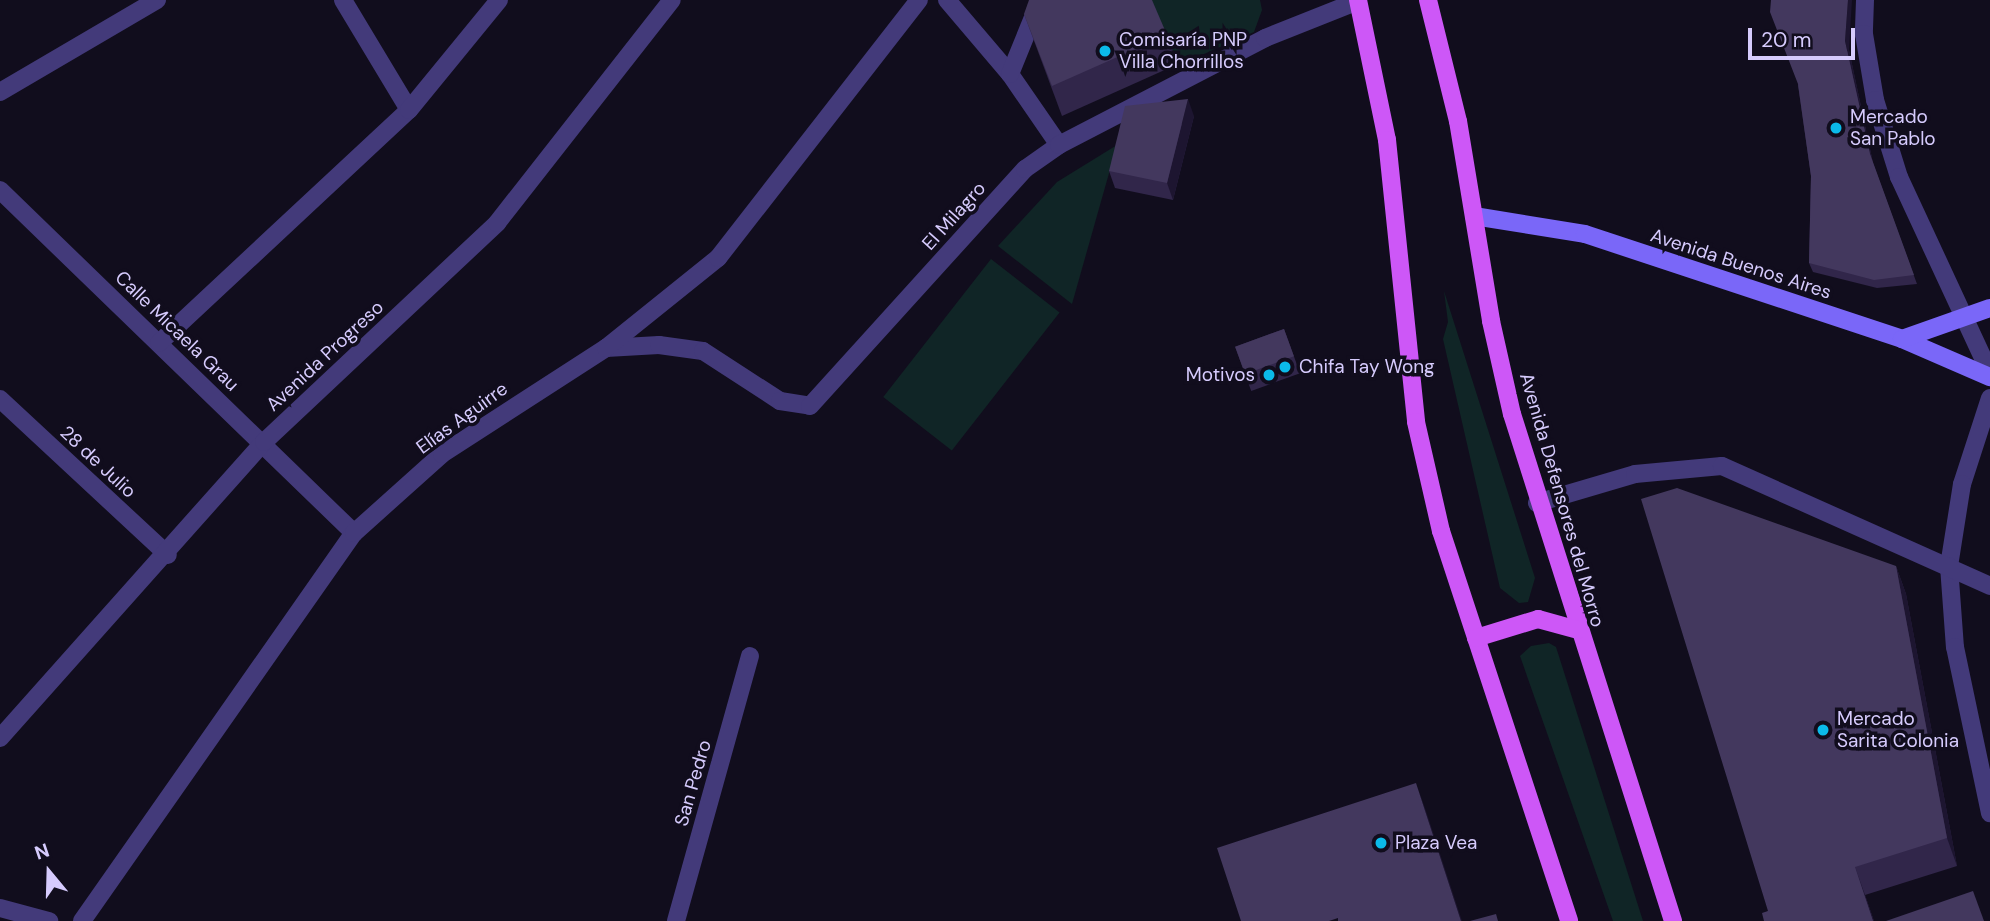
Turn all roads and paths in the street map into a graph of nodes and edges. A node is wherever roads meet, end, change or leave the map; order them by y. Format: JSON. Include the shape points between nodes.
{"nodes":[{"id":1,"x":157,"y":0,"type":"edge"},
{"id":2,"x":343,"y":0,"type":"edge"},
{"id":3,"x":499,"y":0,"type":"edge"},
{"id":4,"x":672,"y":0,"type":"edge"},
{"id":5,"x":919,"y":0,"type":"edge"},
{"id":6,"x":947,"y":0,"type":"edge"},
{"id":7,"x":1041,"y":0,"type":"edge"},
{"id":8,"x":1358,"y":0,"type":"edge"},
{"id":9,"x":1428,"y":0,"type":"edge"},
{"id":10,"x":1866,"y":0,"type":"edge"},
{"id":11,"x":1010,"y":74,"type":"junction"},
{"id":12,"x":0,"y":92,"type":"edge"},
{"id":13,"x":409,"y":110,"type":"junction"},
{"id":14,"x":1059,"y":145,"type":"junction"},
{"id":15,"x":0,"y":190,"type":"edge"},
{"id":16,"x":1474,"y":216,"type":"junction"},
{"id":17,"x":1990,"y":309,"type":"edge"},
{"id":18,"x":1962,"y":317,"type":"junction"},
{"id":19,"x":1902,"y":339,"type":"junction"},
{"id":20,"x":159,"y":343,"type":"junction"},
{"id":21,"x":606,"y":348,"type":"junction"},
{"id":22,"x":1990,"y":375,"type":"edge"},
{"id":23,"x":1990,"y":398,"type":"edge"},
{"id":24,"x":0,"y":399,"type":"edge"},
{"id":25,"x":264,"y":442,"type":"junction"},
{"id":26,"x":1537,"y":503,"type":"junction"},
{"id":27,"x":354,"y":533,"type":"junction"},
{"id":28,"x":168,"y":555,"type":"junction"},
{"id":29,"x":1949,"y":566,"type":"junction"},
{"id":30,"x":1990,"y":586,"type":"edge"},
{"id":31,"x":1578,"y":630,"type":"junction"},
{"id":32,"x":1476,"y":638,"type":"junction"},
{"id":33,"x":750,"y":656,"type":"dead end"},
{"id":34,"x":1,"y":738,"type":"edge"},
{"id":35,"x":1990,"y":813,"type":"edge"},
{"id":36,"x":0,"y":908,"type":"edge"},
{"id":37,"x":49,"y":921,"type":"edge"},
{"id":38,"x":82,"y":921,"type":"edge"},
{"id":39,"x":676,"y":921,"type":"edge"},
{"id":40,"x":1569,"y":921,"type":"edge"},
{"id":41,"x":1674,"y":921,"type":"edge"}],
"edges":[{"from":1,"to":12,"type":"street"},
{"from":2,"to":13,"type":"street"},
{"from":3,"to":13,"type":"street"},
{"from":4,"to":25,"type":"street","name":"Avenida Progreso","via":[[497,223]]},
{"from":5,"to":21,"type":"street","name":"Elías Aguirre","via":[[718,258]]},
{"from":6,"to":11,"type":"street"},
{"from":7,"to":11,"type":"street"},
{"from":8,"to":14,"type":"street","name":"El Milagro","via":[[1265,38]]},
{"from":8,"to":32,"type":"main road","via":[[1387,140],[1416,422],[1441,531]]},
{"from":9,"to":16,"type":"main road","name":"Avenida Defensores del Morro","via":[[1458,121]]},
{"from":10,"to":18,"type":"street","via":[[1864,34],[1875,100],[1899,177]]},
{"from":11,"to":14,"type":"street"},
{"from":13,"to":20,"type":"street"},
{"from":14,"to":21,"type":"street","name":"El Milagro","via":[[1025,169],[810,406],[780,401],[703,351],[659,345]]},
{"from":15,"to":20,"type":"street","name":"Calle Micaela Grau"},
{"from":16,"to":19,"type":"street","name":"Avenida Buenos Aires","via":[[1585,234]]},
{"from":16,"to":26,"type":"main road","name":"Avenida Defensores del Morro","via":[[1491,321]]},
{"from":17,"to":18,"type":"street"},
{"from":18,"to":19,"type":"street"},
{"from":18,"to":22,"type":"street"},
{"from":19,"to":22,"type":"street","name":"Avenida Buenos Aires"},
{"from":20,"to":25,"type":"street","name":"Calle Micaela Grau"},
{"from":21,"to":27,"type":"street","name":"Elías Aguirre","via":[[442,454]]},
{"from":23,"to":29,"type":"street","via":[[1962,484]]},
{"from":24,"to":28,"type":"street","name":"28 de Julio"},
{"from":25,"to":27,"type":"street","name":"Calle Micaela Grau"},
{"from":25,"to":28,"type":"street","name":"Avenida Progreso"},
{"from":26,"to":29,"type":"street","via":[[1635,474],[1722,466]]},
{"from":26,"to":31,"type":"main road","name":"Avenida Defensores del Morro"},
{"from":27,"to":38,"type":"street","name":"Elías Aguirre"},
{"from":28,"to":34,"type":"street","name":"Avenida Progreso"},
{"from":29,"to":30,"type":"street"},
{"from":29,"to":35,"type":"street","via":[[1955,647]]},
{"from":31,"to":32,"type":"main road","via":[[1538,619]]},
{"from":31,"to":41,"type":"main road","name":"Avenida Defensores del Morro"},
{"from":32,"to":40,"type":"main road"},
{"from":33,"to":39,"type":"street","name":"San Pedro"},
{"from":36,"to":37,"type":"street"}]}
